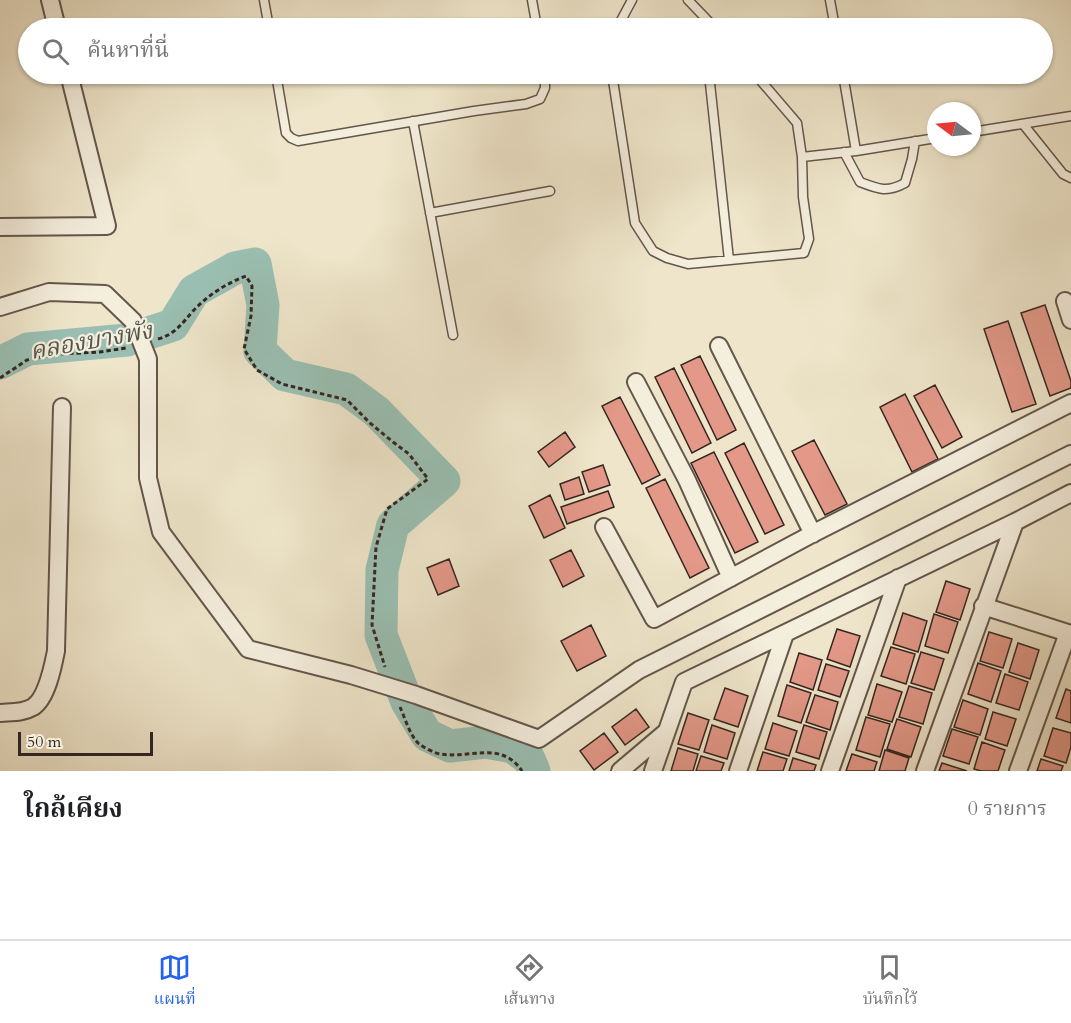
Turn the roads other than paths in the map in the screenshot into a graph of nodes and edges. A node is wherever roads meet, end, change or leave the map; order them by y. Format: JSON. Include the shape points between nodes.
{"nodes":[{"id":1,"x":50,"y":0,"type":"edge"},
{"id":2,"x":264,"y":0,"type":"edge"},
{"id":3,"x":532,"y":0,"type":"edge"},
{"id":4,"x":632,"y":0,"type":"edge"},
{"id":5,"x":688,"y":0,"type":"edge"},
{"id":6,"x":830,"y":0,"type":"edge"},
{"id":7,"x":702,"y":15,"type":"junction"},
{"id":8,"x":54,"y":18,"type":"edge"},
{"id":9,"x":267,"y":18,"type":"edge"},
{"id":10,"x":535,"y":18,"type":"edge"},
{"id":11,"x":622,"y":18,"type":"edge"},
{"id":12,"x":702,"y":18,"type":"edge"},
{"id":13,"x":705,"y":18,"type":"edge"},
{"id":14,"x":833,"y":18,"type":"edge"},
{"id":15,"x":72,"y":84,"type":"edge"},
{"id":16,"x":278,"y":84,"type":"edge"},
{"id":17,"x":544,"y":84,"type":"edge"},
{"id":18,"x":614,"y":84,"type":"edge"},
{"id":19,"x":710,"y":84,"type":"edge"},
{"id":20,"x":764,"y":84,"type":"edge"},
{"id":21,"x":845,"y":84,"type":"edge"},
{"id":22,"x":1071,"y":116,"type":"edge"},
{"id":23,"x":413,"y":121,"type":"junction"},
{"id":24,"x":1023,"y":124,"type":"junction"},
{"id":25,"x":981,"y":131,"type":"edge"},
{"id":26,"x":927,"y":139,"type":"edge"},
{"id":27,"x":915,"y":141,"type":"junction"},
{"id":28,"x":856,"y":151,"type":"junction"},
{"id":29,"x":844,"y":152,"type":"junction"},
{"id":30,"x":802,"y":157,"type":"junction"},
{"id":31,"x":1071,"y":178,"type":"edge"},
{"id":32,"x":550,"y":191,"type":"dead end"},
{"id":33,"x":430,"y":213,"type":"junction"},
{"id":34,"x":0,"y":227,"type":"edge"},
{"id":35,"x":729,"y":260,"type":"junction"},
{"id":36,"x":1065,"y":301,"type":"dead end"},
{"id":37,"x":0,"y":307,"type":"edge"},
{"id":38,"x":1071,"y":320,"type":"edge"},
{"id":39,"x":453,"y":335,"type":"dead end"},
{"id":40,"x":719,"y":346,"type":"dead end"},
{"id":41,"x":636,"y":382,"type":"dead end"},
{"id":42,"x":1071,"y":403,"type":"edge"},
{"id":43,"x":62,"y":407,"type":"dead end"},
{"id":44,"x":1071,"y":454,"type":"edge"},
{"id":45,"x":1071,"y":493,"type":"edge"},
{"id":46,"x":1015,"y":522,"type":"junction"},
{"id":47,"x":604,"y":527,"type":"dead end"},
{"id":48,"x":813,"y":534,"type":"junction"},
{"id":49,"x":731,"y":578,"type":"junction"},
{"id":50,"x":898,"y":578,"type":"junction"},
{"id":51,"x":983,"y":606,"type":"junction"},
{"id":52,"x":785,"y":634,"type":"junction"},
{"id":53,"x":0,"y":713,"type":"edge"},
{"id":54,"x":667,"y":731,"type":"junction"},
{"id":55,"x":620,"y":771,"type":"edge"},
{"id":56,"x":653,"y":771,"type":"edge"},
{"id":57,"x":738,"y":771,"type":"edge"},
{"id":58,"x":830,"y":771,"type":"edge"},
{"id":59,"x":925,"y":771,"type":"edge"},
{"id":60,"x":1018,"y":771,"type":"edge"}],
"edges":[{"from":1,"to":8,"type":"street"},
{"from":2,"to":9,"type":"lane"},
{"from":3,"to":10,"type":"lane"},
{"from":4,"to":11,"type":"lane"},
{"from":5,"to":7,"type":"lane"},
{"from":6,"to":14,"type":"lane"},
{"from":7,"to":12,"type":"lane"},
{"from":7,"to":13,"type":"lane"},
{"from":15,"to":34,"type":"street","via":[[107,226]]},
{"from":16,"to":23,"type":"lane","via":[[286,133],[298,141]]},
{"from":17,"to":23,"type":"lane","via":[[540,99],[526,104]]},
{"from":18,"to":35,"type":"lane","via":[[635,223],[653,250],[668,258],[687,264]]},
{"from":19,"to":35,"type":"lane"},
{"from":20,"to":30,"type":"lane","via":[[797,123]]},
{"from":21,"to":28,"type":"lane"},
{"from":22,"to":24,"type":"lane"},
{"from":23,"to":33,"type":"lane"},
{"from":24,"to":25,"type":"lane"},
{"from":24,"to":31,"type":"lane","via":[[1063,174]]},
{"from":26,"to":27,"type":"lane"},
{"from":27,"to":28,"type":"lane"},
{"from":27,"to":29,"type":"lane","via":[[905,183],[897,188],[882,190],[860,182]]},
{"from":28,"to":29,"type":"lane"},
{"from":29,"to":30,"type":"lane"},
{"from":30,"to":35,"type":"lane","via":[[809,239],[804,253]]},
{"from":32,"to":33,"type":"lane"},
{"from":33,"to":39,"type":"lane"},
{"from":36,"to":38,"type":"street"},
{"from":37,"to":44,"type":"street","via":[[49,291],[105,294],[133,321],[148,359],[148,478],[161,532],[249,649],[395,688],[539,739],[639,670]]},
{"from":40,"to":48,"type":"street"},
{"from":41,"to":49,"type":"street","via":[[687,480]]},
{"from":42,"to":48,"type":"street"},
{"from":43,"to":53,"type":"street","via":[[56,651],[52,671],[41,699],[34,706]]},
{"from":45,"to":46,"type":"street"},
{"from":46,"to":50,"type":"street"},
{"from":46,"to":51,"type":"street"},
{"from":47,"to":49,"type":"street","via":[[654,620]]},
{"from":48,"to":49,"type":"street"},
{"from":50,"to":52,"type":"street"},
{"from":50,"to":58,"type":"street"},
{"from":51,"to":59,"type":"street"},
{"from":51,"to":60,"type":"street","via":[[1068,633]]},
{"from":52,"to":54,"type":"street","via":[[684,682]]},
{"from":52,"to":57,"type":"street"},
{"from":54,"to":55,"type":"street"},
{"from":54,"to":56,"type":"street"}]}
